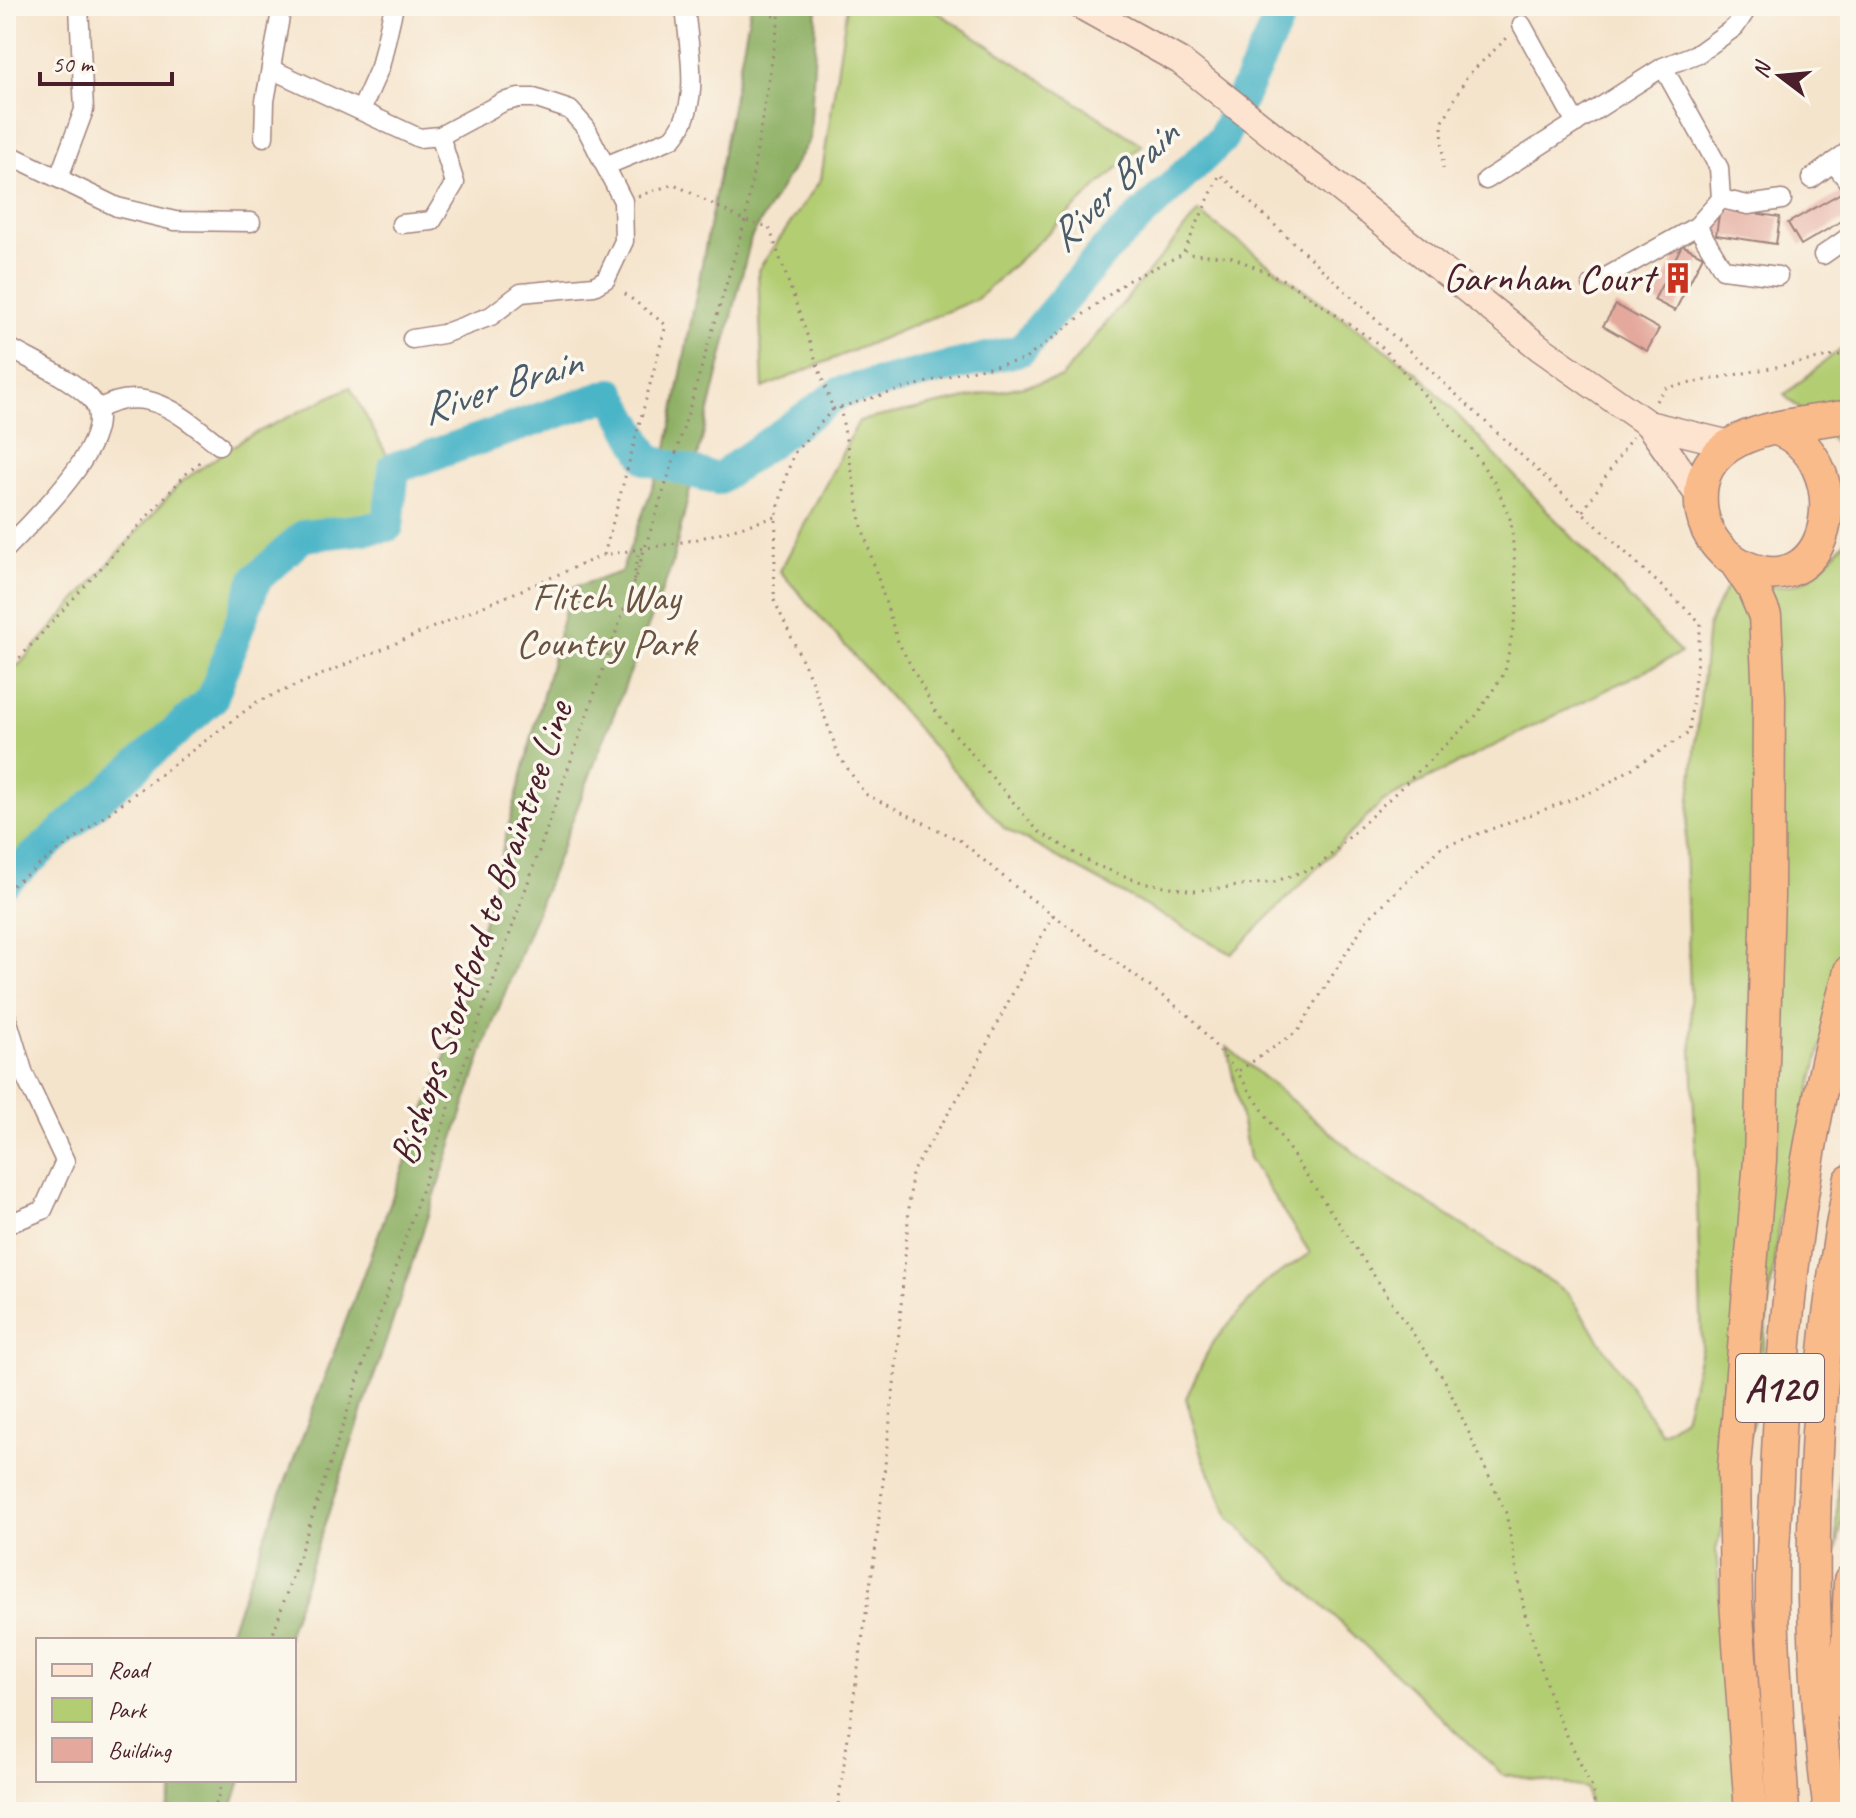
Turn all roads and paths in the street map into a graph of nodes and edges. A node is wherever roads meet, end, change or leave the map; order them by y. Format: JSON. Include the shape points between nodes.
{"nodes":[{"id":1,"x":79,"y":6,"type":"edge"},
{"id":2,"x":282,"y":6,"type":"edge"},
{"id":3,"x":394,"y":6,"type":"edge"},
{"id":4,"x":685,"y":6,"type":"edge"},
{"id":5,"x":760,"y":6,"type":"edge"},
{"id":6,"x":781,"y":6,"type":"edge"},
{"id":7,"x":1081,"y":6,"type":"edge"},
{"id":8,"x":1749,"y":6,"type":"edge"},
{"id":9,"x":779,"y":20,"type":"junction"},
{"id":10,"x":1522,"y":25,"type":"joint"},
{"id":11,"x":1663,"y":67,"type":"junction"},
{"id":12,"x":273,"y":70,"type":"junction"},
{"id":13,"x":361,"y":110,"type":"junction"},
{"id":14,"x":1576,"y":123,"type":"junction"},
{"id":15,"x":440,"y":136,"type":"junction"},
{"id":16,"x":264,"y":137,"type":"dead end"},
{"id":17,"x":1850,"y":150,"type":"edge"},
{"id":18,"x":6,"y":153,"type":"edge"},
{"id":19,"x":1833,"y":162,"type":"junction"},
{"id":20,"x":605,"y":166,"type":"junction"},
{"id":21,"x":1443,"y":169,"type":"dead end"},
{"id":22,"x":59,"y":177,"type":"junction"},
{"id":23,"x":1811,"y":179,"type":"dead end"},
{"id":24,"x":1486,"y":180,"type":"dead end"},
{"id":25,"x":1850,"y":184,"type":"edge"},
{"id":26,"x":1721,"y":199,"type":"junction"},
{"id":27,"x":1782,"y":200,"type":"dead end"},
{"id":28,"x":623,"y":201,"type":"junction"},
{"id":29,"x":745,"y":221,"type":"junction"},
{"id":30,"x":251,"y":222,"type":"dead end"},
{"id":31,"x":401,"y":224,"type":"dead end"},
{"id":32,"x":1697,"y":226,"type":"junction"},
{"id":33,"x":1850,"y":236,"type":"edge"},
{"id":34,"x":1183,"y":254,"type":"junction"},
{"id":35,"x":1823,"y":255,"type":"dead end"},
{"id":36,"x":1778,"y":276,"type":"dead end"},
{"id":37,"x":606,"y":279,"type":"junction"},
{"id":38,"x":1592,"y":285,"type":"dead end"},
{"id":39,"x":412,"y":339,"type":"dead end"},
{"id":40,"x":6,"y":346,"type":"edge"},
{"id":41,"x":1850,"y":353,"type":"edge"},
{"id":42,"x":840,"y":407,"type":"junction"},
{"id":43,"x":833,"y":409,"type":"junction"},
{"id":44,"x":97,"y":410,"type":"junction"},
{"id":45,"x":1850,"y":416,"type":"edge"},
{"id":46,"x":1646,"y":423,"type":"junction"},
{"id":47,"x":1776,"y":429,"type":"junction"},
{"id":48,"x":1730,"y":444,"type":"junction"},
{"id":49,"x":219,"y":445,"type":"joint"},
{"id":50,"x":1846,"y":482,"type":"edge"},
{"id":51,"x":1702,"y":500,"type":"junction"},
{"id":52,"x":1582,"y":511,"type":"junction"},
{"id":53,"x":776,"y":517,"type":"junction"},
{"id":54,"x":1838,"y":547,"type":"edge"},
{"id":55,"x":6,"y":549,"type":"edge"},
{"id":56,"x":639,"y":549,"type":"junction"},
{"id":57,"x":604,"y":555,"type":"junction"},
{"id":58,"x":1736,"y":563,"type":"junction"},
{"id":59,"x":633,"y":584,"type":"junction"},
{"id":60,"x":6,"y":665,"type":"edge"},
{"id":61,"x":6,"y":890,"type":"edge"},
{"id":62,"x":1053,"y":914,"type":"junction"},
{"id":63,"x":1850,"y":971,"type":"edge"},
{"id":64,"x":6,"y":1015,"type":"edge"},
{"id":65,"x":1237,"y":1072,"type":"junction"},
{"id":66,"x":24,"y":1074,"type":"junction"},
{"id":67,"x":6,"y":1080,"type":"edge"},
{"id":68,"x":1850,"y":1181,"type":"edge"},
{"id":69,"x":6,"y":1225,"type":"edge"},
{"id":70,"x":1850,"y":1581,"type":"edge"},
{"id":71,"x":272,"y":1638,"type":"edge"},
{"id":72,"x":1850,"y":1708,"type":"edge"},
{"id":73,"x":223,"y":1782,"type":"edge"},
{"id":74,"x":213,"y":1812,"type":"edge"},
{"id":75,"x":837,"y":1812,"type":"edge"},
{"id":76,"x":1595,"y":1812,"type":"edge"},
{"id":77,"x":1751,"y":1812,"type":"edge"},
{"id":78,"x":1783,"y":1812,"type":"edge"},
{"id":79,"x":1830,"y":1812,"type":"edge"}],
"edges":[{"from":1,"to":22,"type":"street","via":[[84,110]]},
{"from":2,"to":12,"type":"street"},
{"from":3,"to":13,"type":"street","via":[[380,67]]},
{"from":4,"to":20,"type":"street","via":[[690,99],[679,131]]},
{"from":5,"to":9,"type":"path"},
{"from":6,"to":9,"type":"path","name":"Bishops Stortford to Braintree Line"},
{"from":7,"to":46,"type":"main road","via":[[1186,66],[1540,348]]},
{"from":8,"to":11,"type":"street","via":[[1735,27],[1699,53]]},
{"from":9,"to":29,"type":"path","name":"Bishops Stortford to Braintree Line"},
{"from":10,"to":14,"type":"street"},
{"from":10,"to":21,"type":"path","via":[[1467,76],[1442,123]]},
{"from":11,"to":14,"type":"street"},
{"from":11,"to":26,"type":"street","via":[[1719,168]]},
{"from":12,"to":13,"type":"street"},
{"from":12,"to":16,"type":"street"},
{"from":13,"to":15,"type":"street","via":[[403,133]]},
{"from":14,"to":24,"type":"street"},
{"from":15,"to":20,"type":"street","via":[[503,102],[534,98],[579,118]]},
{"from":15,"to":31,"type":"street","via":[[455,183],[432,221]]},
{"from":17,"to":19,"type":"street"},
{"from":18,"to":22,"type":"street"},
{"from":19,"to":23,"type":"street"},
{"from":19,"to":25,"type":"street"},
{"from":20,"to":28,"type":"street"},
{"from":22,"to":30,"type":"street","via":[[117,207],[175,221]]},
{"from":26,"to":27,"type":"street","via":[[1748,205]]},
{"from":26,"to":32,"type":"street"},
{"from":28,"to":29,"type":"path","via":[[674,184]]},
{"from":28,"to":37,"type":"street","via":[[624,241]]},
{"from":29,"to":43,"type":"path","via":[[769,227]]},
{"from":29,"to":59,"type":"path","name":"Bishops Stortford to Braintree Line","bridge":true},
{"from":32,"to":36,"type":"street","via":[[1723,269]]},
{"from":32,"to":38,"type":"street"},
{"from":33,"to":35,"type":"street"},
{"from":34,"to":42,"type":"path","via":[[1127,281],[1024,360]]},
{"from":34,"to":42,"type":"path","via":[[1230,256],[1286,281],[1380,345],[1470,447],[1496,485],[1511,521],[1518,601],[1505,672],[1475,717],[1320,865],[1274,882],[1194,891],[1141,882],[1095,865],[1038,831],[936,712],[898,642],[862,527]]},
{"from":34,"to":52,"type":"path","via":[[1220,174]]},
{"from":37,"to":39,"type":"street","via":[[594,286],[521,293],[491,316]]},
{"from":37,"to":57,"type":"path","via":[[666,325]]},
{"from":40,"to":44,"type":"street","via":[[75,387]]},
{"from":41,"to":46,"type":"path","via":[[1665,388]]},
{"from":42,"to":43,"type":"path"},
{"from":43,"to":53,"type":"path","via":[[794,453]]},
{"from":44,"to":49,"type":"street","via":[[112,401],[155,400]]},
{"from":44,"to":55,"type":"street","via":[[96,429],[82,465]]},
{"from":45,"to":47,"type":"highway"},
{"from":46,"to":48,"type":"main road"},
{"from":46,"to":51,"type":"main road"},
{"from":46,"to":52,"type":"path"},
{"from":47,"to":48,"type":"highway","via":[[1749,433]]},
{"from":47,"to":50,"type":"highway","via":[[1818,444]]},
{"from":48,"to":51,"type":"highway","via":[[1710,467]]},
{"from":49,"to":60,"type":"path","via":[[185,475],[15,663]]},
{"from":50,"to":54,"type":"highway"},
{"from":51,"to":58,"type":"highway","via":[[1712,538]]},
{"from":52,"to":65,"type":"path","via":[[1701,623],[1689,733],[1597,790],[1440,848],[1366,921],[1298,1031]]},
{"from":53,"to":56,"type":"path"},
{"from":53,"to":62,"type":"path","via":[[774,600],[839,756],[865,794],[961,841]]},
{"from":54,"to":58,"type":"highway","via":[[1801,568],[1780,573]]},
{"from":56,"to":57,"type":"path"},
{"from":56,"to":59,"type":"path"},
{"from":57,"to":61,"type":"path","via":[[257,702]]},
{"from":58,"to":77,"type":"highway","via":[[1765,616],[1769,697],[1760,1160],[1734,1467],[1736,1601]]},
{"from":59,"to":71,"type":"path","name":"Bishops Stortford to Braintree Line","via":[[452,1098]]},
{"from":62,"to":65,"type":"path","via":[[1192,1018]]},
{"from":62,"to":75,"type":"path","via":[[967,1083],[912,1172],[878,1531]]},
{"from":63,"to":78,"type":"highway","number":"A120","via":[[1810,1132],[1780,1388],[1772,1604]]},
{"from":64,"to":66,"type":"street"},
{"from":65,"to":76,"type":"path","via":[[1445,1381],[1506,1513],[1525,1614],[1553,1706],[1593,1790]]},
{"from":66,"to":67,"type":"street"},
{"from":66,"to":69,"type":"street","via":[[65,1161],[43,1210]]},
{"from":68,"to":79,"type":"highway","number":"A120","via":[[1827,1337],[1817,1472],[1816,1621]]},
{"from":70,"to":72,"type":"highway"},
{"from":73,"to":74,"type":"path"}]}
